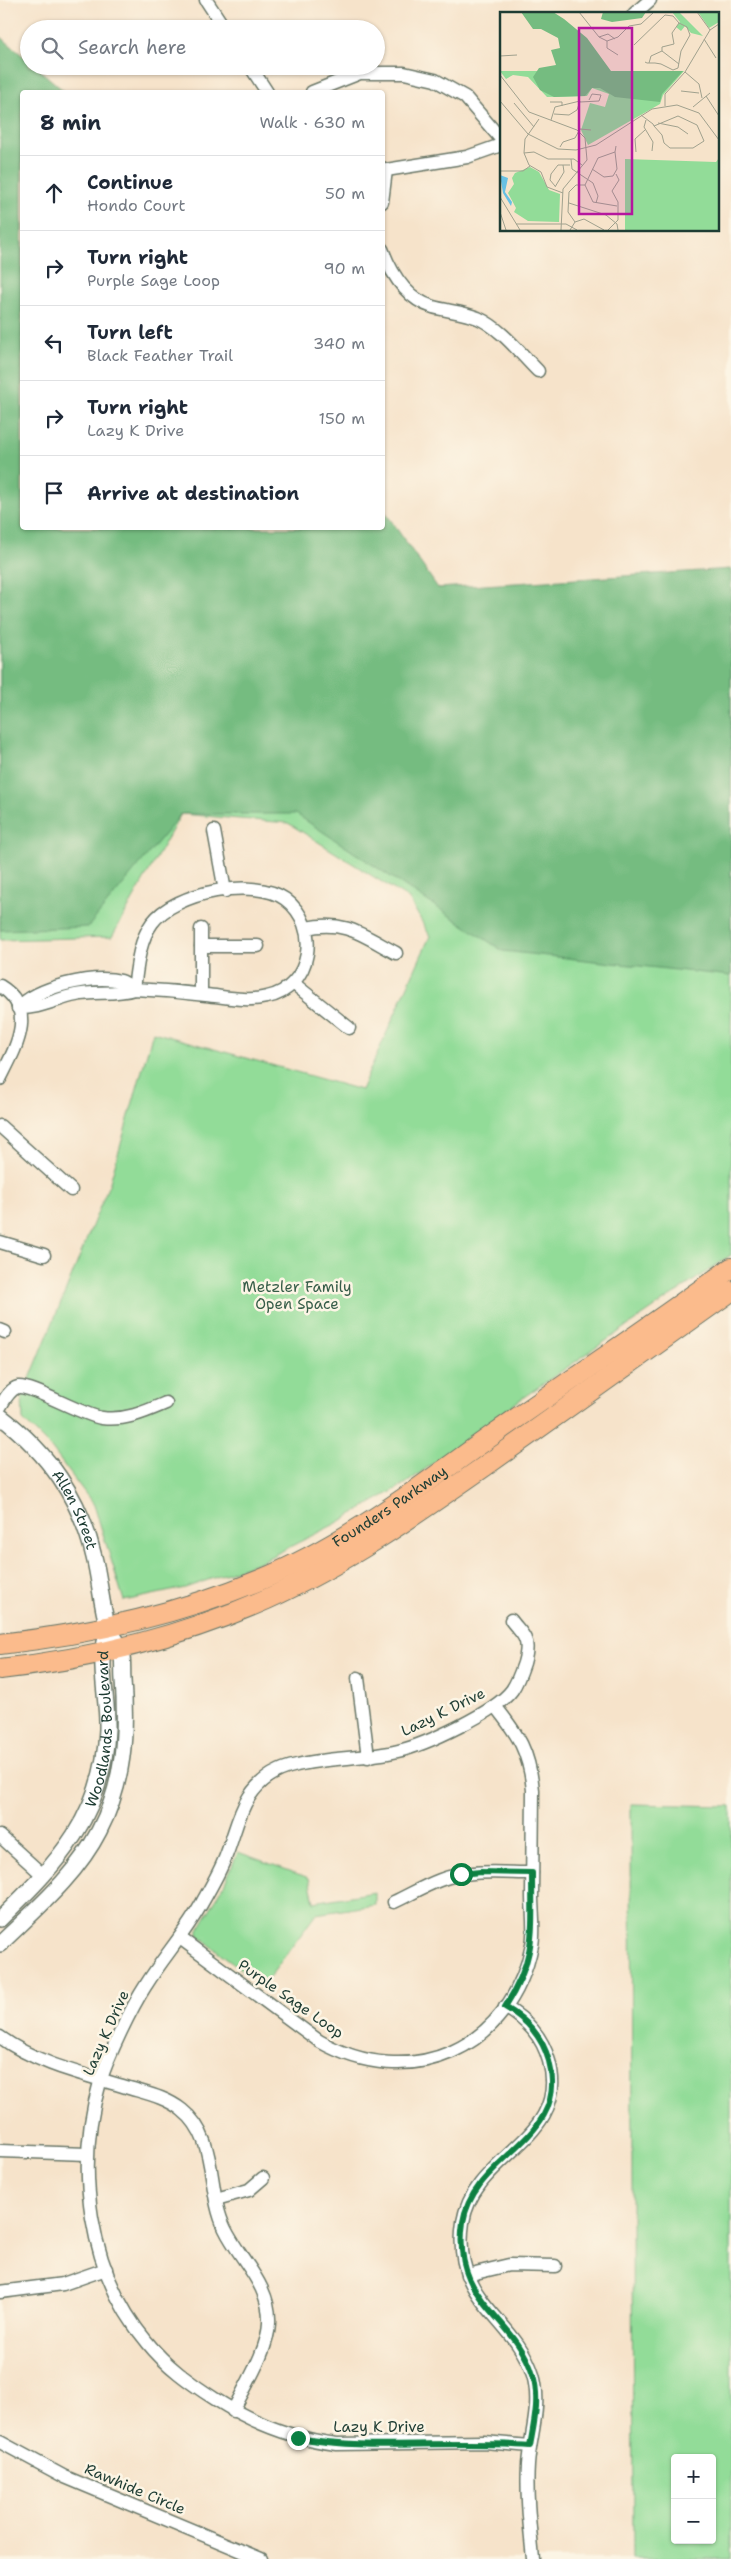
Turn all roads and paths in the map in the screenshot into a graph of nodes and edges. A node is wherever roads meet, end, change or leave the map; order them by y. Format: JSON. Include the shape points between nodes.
{"nodes":[{"id":1,"x":206,"y":0,"type":"edge"},
{"id":2,"x":650,"y":0,"type":"edge"},
{"id":3,"x":636,"y":12,"type":"edge"},
{"id":4,"x":219,"y":20,"type":"edge"},
{"id":5,"x":385,"y":73,"type":"edge"},
{"id":6,"x":256,"y":75,"type":"edge"},
{"id":7,"x":355,"y":75,"type":"edge"},
{"id":8,"x":266,"y":90,"type":"edge"},
{"id":9,"x":317,"y":90,"type":"edge"},
{"id":10,"x":500,"y":138,"type":"edge"},
{"id":11,"x":500,"y":145,"type":"edge"},
{"id":12,"x":385,"y":169,"type":"edge"},
{"id":13,"x":385,"y":258,"type":"edge"},
{"id":14,"x":538,"y":371,"type":"dead end"},
{"id":15,"x":214,"y":831,"type":"dead end"},
{"id":16,"x":225,"y":891,"type":"junction"},
{"id":17,"x":306,"y":928,"type":"junction"},
{"id":18,"x":201,"y":929,"type":"dead end"},
{"id":19,"x":201,"y":946,"type":"junction"},
{"id":20,"x":258,"y":946,"type":"dead end"},
{"id":21,"x":396,"y":953,"type":"dead end"},
{"id":22,"x":293,"y":983,"type":"junction"},
{"id":23,"x":0,"y":986,"type":"edge"},
{"id":24,"x":134,"y":989,"type":"junction"},
{"id":25,"x":201,"y":994,"type":"junction"},
{"id":26,"x":18,"y":1008,"type":"junction"},
{"id":27,"x":349,"y":1028,"type":"dead end"},
{"id":28,"x":0,"y":1079,"type":"edge"},
{"id":29,"x":0,"y":1126,"type":"edge"},
{"id":30,"x":71,"y":1190,"type":"dead end"},
{"id":31,"x":0,"y":1242,"type":"edge"},
{"id":32,"x":44,"y":1255,"type":"dead end"},
{"id":33,"x":731,"y":1268,"type":"edge"},
{"id":34,"x":731,"y":1292,"type":"edge"},
{"id":35,"x":166,"y":1403,"type":"dead end"},
{"id":36,"x":0,"y":1406,"type":"edge"},
{"id":37,"x":0,"y":1416,"type":"edge"},
{"id":38,"x":511,"y":1620,"type":"dead end"},
{"id":39,"x":108,"y":1628,"type":"junction"},
{"id":40,"x":0,"y":1644,"type":"edge"},
{"id":41,"x":112,"y":1650,"type":"junction"},
{"id":42,"x":0,"y":1669,"type":"edge"},
{"id":43,"x":358,"y":1678,"type":"dead end"},
{"id":44,"x":495,"y":1706,"type":"junction"},
{"id":45,"x":368,"y":1757,"type":"junction"},
{"id":46,"x":80,"y":1829,"type":"junction"},
{"id":47,"x":0,"y":1836,"type":"edge"},
{"id":48,"x":78,"y":1865,"type":"junction"},
{"id":49,"x":532,"y":1873,"type":"junction"},
{"id":50,"x":44,"y":1876,"type":"junction"},
{"id":51,"x":394,"y":1902,"type":"dead end"},
{"id":52,"x":0,"y":1919,"type":"edge"},
{"id":53,"x":180,"y":1938,"type":"junction"},
{"id":54,"x":0,"y":1944,"type":"edge"},
{"id":55,"x":505,"y":2007,"type":"junction"},
{"id":56,"x":0,"y":2037,"type":"edge"},
{"id":57,"x":101,"y":2079,"type":"junction"},
{"id":58,"x":0,"y":2151,"type":"edge"},
{"id":59,"x":87,"y":2154,"type":"junction"},
{"id":60,"x":263,"y":2178,"type":"dead end"},
{"id":61,"x":216,"y":2199,"type":"junction"},
{"id":62,"x":555,"y":2266,"type":"dead end"},
{"id":63,"x":106,"y":2269,"type":"junction"},
{"id":64,"x":467,"y":2275,"type":"junction"},
{"id":65,"x":0,"y":2292,"type":"edge"},
{"id":66,"x":233,"y":2411,"type":"junction"},
{"id":67,"x":1,"y":2446,"type":"edge"},
{"id":68,"x":530,"y":2446,"type":"junction"},
{"id":69,"x":261,"y":2559,"type":"edge"},
{"id":70,"x":533,"y":2559,"type":"edge"}],
"edges":[{"from":1,"to":4,"type":"street"},
{"from":2,"to":3,"type":"street"},
{"from":5,"to":10,"type":"street","via":[[404,73],[435,80],[465,97]]},
{"from":6,"to":8,"type":"street"},
{"from":7,"to":9,"type":"street"},
{"from":11,"to":12,"type":"street","via":[[467,157]]},
{"from":13,"to":14,"type":"street","via":[[390,272],[404,289],[430,306],[476,317],[496,328]]},
{"from":15,"to":16,"type":"street"},
{"from":16,"to":17,"type":"street","via":[[258,890],[278,895],[295,908]]},
{"from":16,"to":24,"type":"street","via":[[189,898],[158,916],[144,938]]},
{"from":17,"to":21,"type":"street","via":[[330,924],[344,927]]},
{"from":17,"to":22,"type":"street","via":[[307,957]]},
{"from":18,"to":19,"type":"street"},
{"from":19,"to":20,"type":"street"},
{"from":19,"to":25,"type":"street"},
{"from":22,"to":25,"type":"street","via":[[279,993],[260,999]]},
{"from":22,"to":27,"type":"street"},
{"from":23,"to":26,"type":"street"},
{"from":24,"to":25,"type":"street"},
{"from":24,"to":26,"type":"street","via":[[119,993],[83,994],[35,1008]]},
{"from":26,"to":28,"type":"street","via":[[20,1034]]},
{"from":29,"to":30,"type":"street"},
{"from":31,"to":32,"type":"street"},
{"from":33,"to":39,"type":"highway","name":"Founders Parkway","via":[[411,1494],[312,1555],[261,1580],[202,1602]]},
{"from":34,"to":41,"type":"highway","name":"Founders Parkway","via":[[425,1508],[353,1553],[238,1610]]},
{"from":35,"to":36,"type":"street","via":[[132,1416],[102,1418],[19,1387]]},
{"from":37,"to":39,"type":"street","name":"Allen Street","via":[[48,1460],[76,1504],[90,1541]]},
{"from":38,"to":44,"type":"street","name":"Lazy K Drive","via":[[526,1640],[526,1656],[511,1691]]},
{"from":39,"to":40,"type":"highway","name":"Founders Parkway"},
{"from":39,"to":41,"type":"street","name":"Woodlands Boulevard"},
{"from":41,"to":42,"type":"highway","name":"Founders Parkway"},
{"from":41,"to":46,"type":"street","name":"Woodlands Boulevard","via":[[106,1746],[98,1784]]},
{"from":41,"to":48,"type":"street","name":"Woodlands Boulevard","via":[[125,1719],[121,1767],[106,1816]]},
{"from":43,"to":45,"type":"street"},
{"from":44,"to":45,"type":"street","name":"Lazy K Drive","via":[[431,1740],[402,1751]]},
{"from":44,"to":49,"type":"street","name":"Purple Sage Loop","via":[[529,1759],[533,1790]]},
{"from":45,"to":53,"type":"street","name":"Lazy K Drive","via":[[296,1765],[278,1771],[258,1785],[243,1809],[216,1877]]},
{"from":46,"to":48,"type":"street","via":[[74,1856]]},
{"from":46,"to":50,"type":"street","name":"Woodlands Boulevard"},
{"from":47,"to":50,"type":"street"},
{"from":48,"to":54,"type":"street","name":"Woodlands Boulevard"},
{"from":49,"to":51,"type":"street","via":[[461,1874]]},
{"from":49,"to":55,"type":"street","name":"Purple Sage Loop","via":[[532,1944],[518,1986]]},
{"from":50,"to":52,"type":"street","name":"Woodlands Boulevard"},
{"from":53,"to":55,"type":"street","name":"Purple Sage Loop","via":[[319,2041],[340,2054],[365,2061],[408,2064],[432,2060],[476,2039]]},
{"from":53,"to":57,"type":"street","name":"Lazy K Drive","via":[[146,1984]]},
{"from":55,"to":64,"type":"street","via":[[525,2020],[540,2040],[551,2068],[551,2094],[548,2108],[534,2132],[494,2167],[470,2199],[462,2234]]},
{"from":56,"to":57,"type":"street","via":[[35,2058]]},
{"from":57,"to":59,"type":"street","name":"Lazy K Drive"},
{"from":57,"to":61,"type":"street","via":[[162,2098],[182,2110],[196,2124],[204,2141]]},
{"from":58,"to":59,"type":"street"},
{"from":59,"to":63,"type":"street","name":"Lazy K Drive","via":[[89,2200]]},
{"from":60,"to":61,"type":"street","via":[[249,2190]]},
{"from":61,"to":66,"type":"street","via":[[227,2233],[262,2288],[269,2319],[262,2349]]},
{"from":62,"to":64,"type":"street","via":[[509,2265]]},
{"from":63,"to":65,"type":"street","via":[[63,2284]]},
{"from":63,"to":66,"type":"street","name":"Lazy K Drive","via":[[129,2316],[146,2341],[173,2370]]},
{"from":64,"to":68,"type":"street","via":[[481,2300],[522,2351],[530,2369],[536,2389]]},
{"from":66,"to":68,"type":"street","name":"Lazy K Drive","via":[[290,2436],[330,2444],[484,2442]]},
{"from":67,"to":69,"type":"street","name":"Rawhide Circle","via":[[89,2488]]},
{"from":68,"to":70,"type":"street","via":[[528,2501]]}]}
